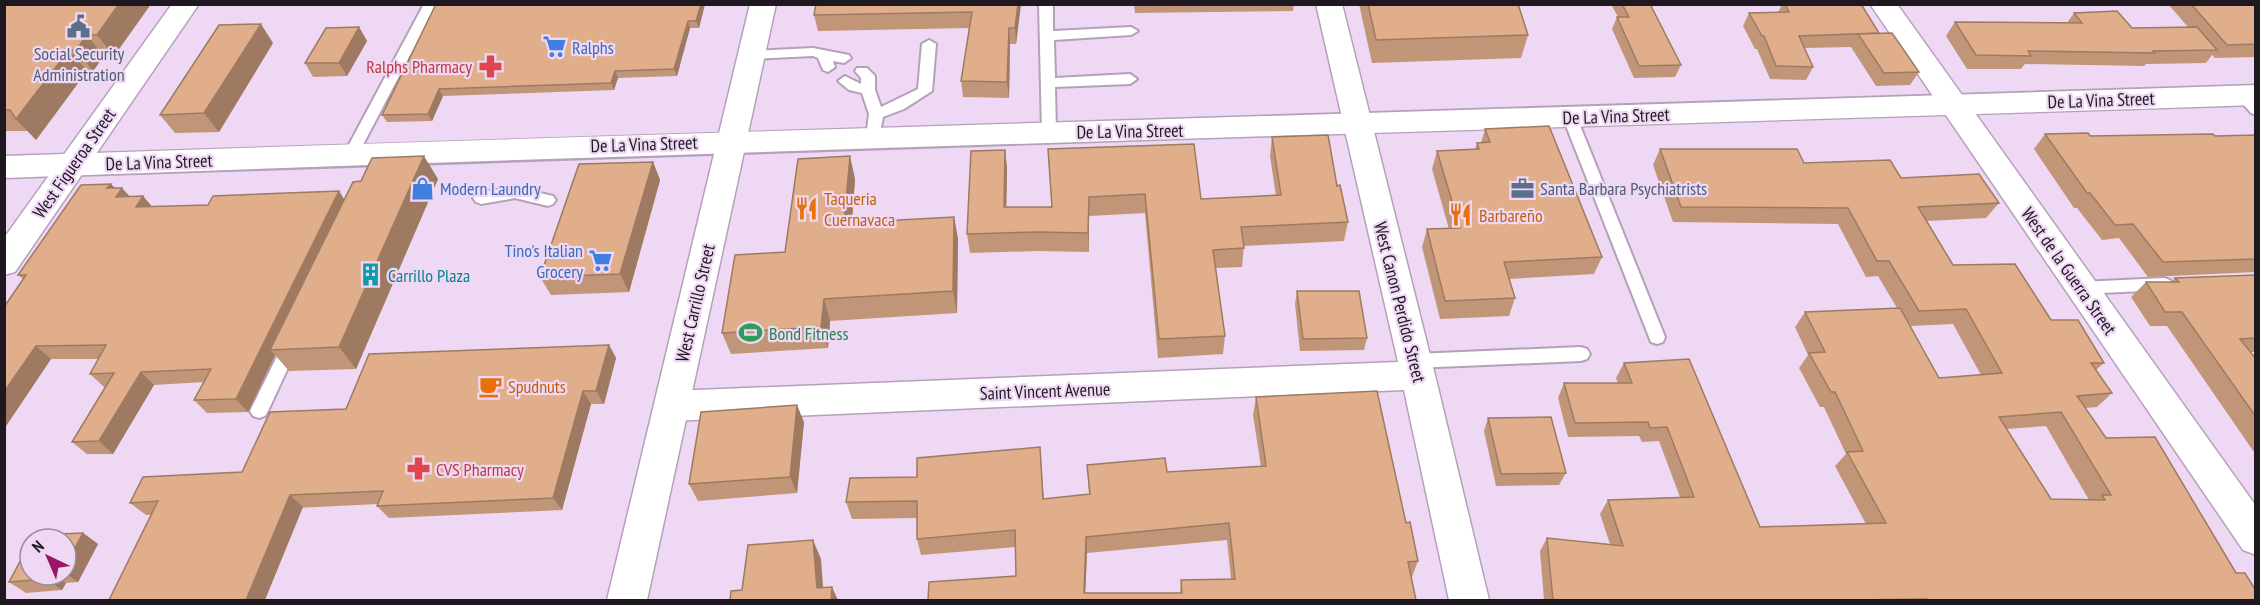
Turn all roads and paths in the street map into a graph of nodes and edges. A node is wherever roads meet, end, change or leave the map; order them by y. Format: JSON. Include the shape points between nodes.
{"nodes":[{"id":1,"x":186,"y":4,"type":"edge"},
{"id":2,"x":431,"y":4,"type":"edge"},
{"id":3,"x":763,"y":4,"type":"edge"},
{"id":4,"x":1046,"y":4,"type":"edge"},
{"id":5,"x":1329,"y":4,"type":"edge"},
{"id":6,"x":1883,"y":4,"type":"edge"},
{"id":7,"x":1131,"y":31,"type":"dead end"},
{"id":8,"x":1047,"y":36,"type":"junction"},
{"id":9,"x":929,"y":44,"type":"dead end"},
{"id":10,"x":751,"y":56,"type":"junction"},
{"id":11,"x":844,"y":58,"type":"dead end"},
{"id":12,"x":862,"y":71,"type":"dead end"},
{"id":13,"x":1130,"y":79,"type":"dead end"},
{"id":14,"x":845,"y":81,"type":"dead end"},
{"id":15,"x":1050,"y":83,"type":"junction"},
{"id":16,"x":868,"y":90,"type":"junction"},
{"id":17,"x":2251,"y":100,"type":"edge"},
{"id":18,"x":1953,"y":105,"type":"junction"},
{"id":19,"x":1570,"y":118,"type":"junction"},
{"id":20,"x":1356,"y":125,"type":"junction"},
{"id":21,"x":874,"y":126,"type":"junction"},
{"id":22,"x":1049,"y":133,"type":"junction"},
{"id":23,"x":732,"y":142,"type":"junction"},
{"id":24,"x":351,"y":154,"type":"junction"},
{"id":25,"x":72,"y":166,"type":"junction"},
{"id":26,"x":4,"y":167,"type":"edge"},
{"id":27,"x":481,"y":198,"type":"dead end"},
{"id":28,"x":548,"y":200,"type":"dead end"},
{"id":29,"x":4,"y":263,"type":"edge"},
{"id":30,"x":2186,"y":283,"type":"edge"},
{"id":31,"x":2081,"y":288,"type":"junction"},
{"id":32,"x":300,"y":325,"type":"edge"},
{"id":33,"x":1657,"y":337,"type":"dead end"},
{"id":34,"x":1581,"y":354,"type":"dead end"},
{"id":35,"x":1416,"y":368,"type":"junction"},
{"id":36,"x":672,"y":406,"type":"junction"},
{"id":37,"x":259,"y":411,"type":"dead end"},
{"id":38,"x":2251,"y":524,"type":"edge"},
{"id":39,"x":627,"y":600,"type":"edge"},
{"id":40,"x":1469,"y":600,"type":"edge"}],
"edges":[{"from":1,"to":25,"type":"main road","name":"West Figueroa Street"},
{"from":2,"to":24,"type":"lane"},
{"from":3,"to":10,"type":"main road","name":"West Carrillo Street"},
{"from":4,"to":8,"type":"lane"},
{"from":5,"to":20,"type":"main road","name":"West Canon Perdido Street"},
{"from":6,"to":18,"type":"main road","name":"West de la Guerra Street"},
{"from":7,"to":8,"type":"lane"},
{"from":8,"to":15,"type":"lane"},
{"from":9,"to":21,"type":"lane","via":[[925,91]]},
{"from":10,"to":11,"type":"lane","via":[[813,52],[826,61]]},
{"from":10,"to":23,"type":"main road","name":"West Carrillo Street"},
{"from":12,"to":16,"type":"lane","via":[[868,76]]},
{"from":13,"to":15,"type":"lane"},
{"from":14,"to":16,"type":"lane"},
{"from":15,"to":22,"type":"lane"},
{"from":16,"to":21,"type":"lane"},
{"from":17,"to":18,"type":"main road","name":"De La Vina Street"},
{"from":18,"to":19,"type":"main road","name":"De La Vina Street"},
{"from":18,"to":31,"type":"main road","name":"West de la Guerra Street"},
{"from":19,"to":20,"type":"main road","name":"De La Vina Street"},
{"from":19,"to":33,"type":"lane"},
{"from":20,"to":22,"type":"main road","name":"De La Vina Street"},
{"from":20,"to":35,"type":"main road","name":"West Canon Perdido Street"},
{"from":21,"to":22,"type":"main road","name":"De La Vina Street"},
{"from":21,"to":23,"type":"main road","name":"De La Vina Street"},
{"from":23,"to":24,"type":"main road","name":"De La Vina Street","via":[[378,164]]},
{"from":23,"to":36,"type":"main road","name":"West Carrillo Street"},
{"from":24,"to":25,"type":"main road","name":"De La Vina Street"},
{"from":25,"to":26,"type":"main road","name":"De La Vina Street"},
{"from":25,"to":29,"type":"main road","name":"West Figueroa Street"},
{"from":27,"to":28,"type":"lane","via":[[517,191]]},
{"from":30,"to":31,"type":"lane"},
{"from":31,"to":38,"type":"main road","name":"West de la Guerra Street"},
{"from":32,"to":37,"type":"lane"},
{"from":34,"to":35,"type":"lane"},
{"from":35,"to":36,"type":"main road","name":"Saint Vincent Avenue"},
{"from":35,"to":40,"type":"main road","name":"West Canon Perdido Street"},
{"from":36,"to":39,"type":"main road","name":"West Carrillo Street"}]}
